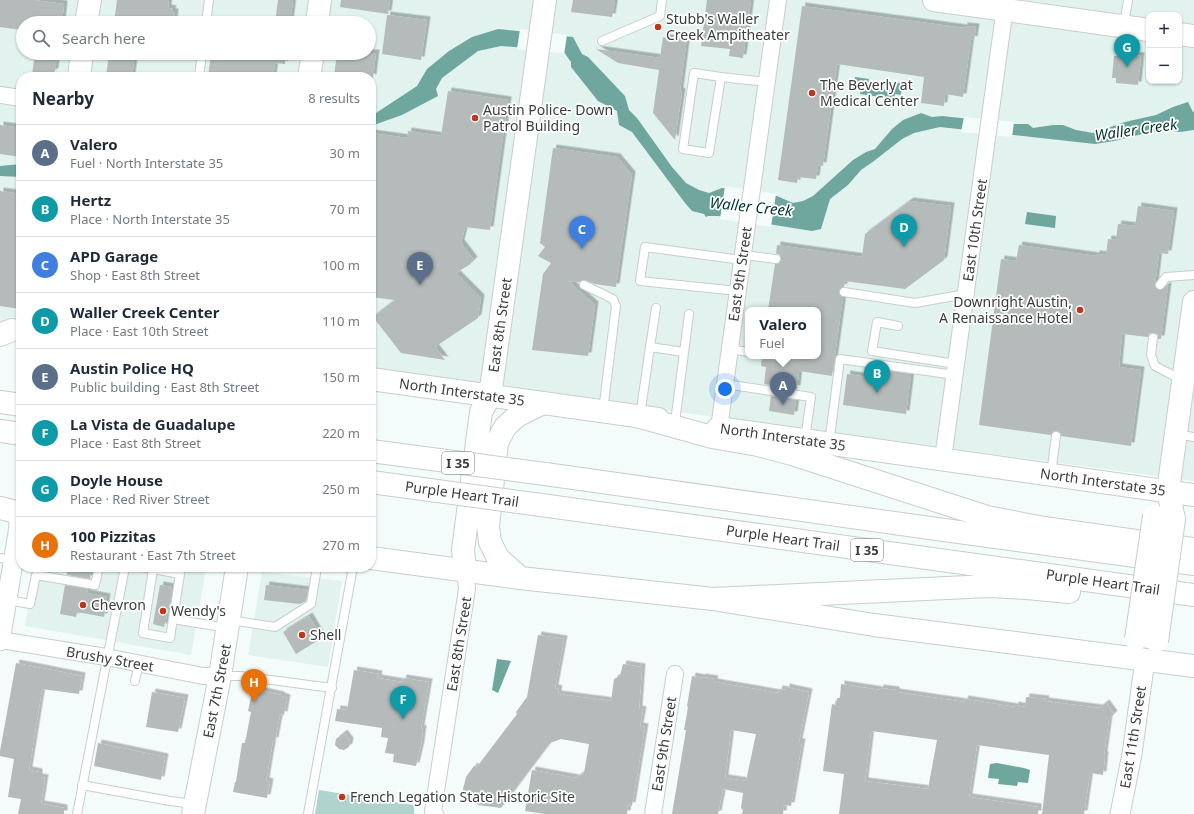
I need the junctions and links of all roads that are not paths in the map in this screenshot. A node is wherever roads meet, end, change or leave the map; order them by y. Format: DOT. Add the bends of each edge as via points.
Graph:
graph roads {
  1 [pos="90,0"];
  2 [pos="209,0"];
  3 [pos="320,0"];
  4 [pos="662,0"];
  5 [pos="778,0"];
  6 [pos="934,0"];
  7 [pos="1128,0"];
  8 [pos="1006,5"];
  9 [pos="543,10"];
  10 [pos="87,16"];
  11 [pos="207,16"];
  12 [pos="318,16"];
  13 [pos="1123,26"];
  14 [pos="1146,30"];
  15 [pos="1182,34"];
  16 [pos="1194,36"];
  17 [pos="602,41"];
  18 [pos="81,60"];
  19 [pos="201,60"];
  20 [pos="311,60"];
  21 [pos="80,72"];
  22 [pos="200,72"];
  23 [pos="310,72"];
  24 [pos="721,77"];
  25 [pos="767,82"];
  26 [pos="0,95"];
  27 [pos="16,97"];
  28 [pos="743,258"];
  29 [pos="776,259"];
  30 [pos="1194,274"];
  31 [pos="584,285"];
  32 [pos="1160,285"];
  33 [pos="738,291"];
  34 [pos="844,292"];
  35 [pos="966,294"];
  36 [pos="1194,302"];
  37 [pos="656,308"];
  38 [pos="689,314"];
  39 [pos="898,326"];
  40 [pos="1153,338"];
  41 [pos="650,348"];
  42 [pos="730,349"];
  43 [pos="684,352"];
  44 [pos="745,352"];
  45 [pos="1190,353"];
  46 [pos="955,370"];
  47 [pos="376,380"];
  48 [pos="1183,381"];
  49 [pos="725,384"];
  50 [pos="490,396"];
  51 [pos="0,402"];
  52 [pos="543,403"];
  53 [pos="16,404"];
  54 [pos="603,412"];
  55 [pos="640,417"];
  56 [pos="675,422"];
  57 [pos="719,428"];
  58 [pos="0,431"];
  59 [pos="16,433"];
  60 [pos="1185,435"];
  61 [pos="1056,436"];
  62 [pos="805,440"];
  63 [pos="829,444"];
  64 [pos="376,452"];
  65 [pos="943,459"];
  66 [pos="1050,474"];
  67 [pos="376,483"];
  68 [pos="1168,491"];
  69 [pos="1194,495"];
  70 [pos="0,509"];
  71 [pos="16,512"];
  72 [pos="16,530"];
  73 [pos="1194,549"];
  74 [pos="376,559"];
  75 [pos="7,560"];
  76 [pos="1194,564"];
  77 [pos="465,570"];
  78 [pos="36,572"];
  79 [pos="40,572"];
  80 [pos="98,572"];
  81 [pos="124,572"];
  82 [pos="153,572"];
  83 [pos="169,572"];
  84 [pos="236,572"];
  85 [pos="316,572"];
  86 [pos="352,572"];
  87 [pos="520,578"];
  88 [pos="1194,595"];
  89 [pos="713,599"];
  90 [pos="8,600"];
  91 [pos="1194,606"];
  92 [pos="173,619"];
  93 [pos="229,624"];
  94 [pos="0,640"];
  95 [pos="106,657"];
  96 [pos="1145,660"];
  97 [pos="139,663"];
  98 [pos="1194,666"];
  99 [pos="675,674"];
  100 [pos="220,676"];
  101 [pos="135,681"];
  102 [pos="332,688"];
  103 [pos="82,785"];
  104 [pos="194,809"];
  105 [pos="76,814"];
  106 [pos="308,814"];
  107 [pos="435,814"];
  108 [pos="653,814"];
  109 [pos="1120,814"];
  1 -- 10 [label="main road"];
  2 -- 11 [label="lane"];
  3 -- 12 [label="main road"];
  4 -- 17 [label="lane" via="660,16"];
  5 -- 25 [label="street, East 9th Street"];
  6 -- 8 [label="main road"];
  7 -- 13 [label="lane"];
  8 -- 13 [label="main road"];
  8 -- 35 [label="street, East 10th Street"];
  9 -- 50 [label="main road, East 8th Street"];
  13 -- 14 [label="main road"];
  15 -- 16 [label="main road"];
  18 -- 21 [label="main road"];
  19 -- 22 [label="lane"];
  20 -- 23 [label="main road"];
  24 -- 24 [label="lane" via="710,153 683,149 694,73"];
  24 -- 25 [label="lane"];
  25 -- 28 [label="street, East 9th Street"];
  26 -- 27 [label="street"];
  28 -- 29 [label="lane"];
  28 -- 33 [label="street, East 9th Street"];
  28 -- 33 [label="lane" via="645,247 640,281"];
  30 -- 32 [label="lane" via="1166,277"];
  31 -- 54 [label="lane" via="613,299 616,306"];
  33 -- 42 [label="street, East 9th Street"];
  34 -- 35 [label="lane" via="915,303"];
  35 -- 46 [label="street, East 10th Street"];
  36 -- 45 [label="main road"];
  37 -- 41 [label="lane"];
  38 -- 43 [label="lane"];
  39 -- 46 [label="lane" via="877,322 872,351"];
  40 -- 48 [label="lane" via="1150,355 1154,366"];
  41 -- 43 [label="lane"];
  41 -- 55 [label="lane"];
  42 -- 44 [label="lane"];
  42 -- 49 [label="street, East 9th Street"];
  43 -- 56 [label="lane"];
  45 -- 48 [label="main road"];
  46 -- 63 [label="lane" via="840,359"];
  46 -- 65 [label="street, East 10th Street"];
  47 -- 50 [label="main road, North Interstate 35"];
  48 -- 60 [label="main road"];
  49 -- 57 [label="street, East 9th Street"];
  49 -- 62 [label="lane" via="811,397"];
  50 -- 52 [label="main road, North Interstate 35"];
  50 -- 77 [label="main road, East 8th Street" via="481,412 463,550"];
  51 -- 53 [label="main road"];
  52 -- 54 [label="main road, North Interstate 35"];
  52 -- 87 [label="main road" via="513,419 505,427 497,443 488,526 490,542 498,558"];
  54 -- 55 [label="main road, North Interstate 35"];
  55 -- 56 [label="main road, North Interstate 35"];
  55 -- 73 [label="main road" via="712,437 792,454 987,517 1044,528"];
  56 -- 57 [label="main road, North Interstate 35"];
  57 -- 62 [label="main road, North Interstate 35"];
  58 -- 59 [label="main road"];
  60 -- 68 [label="main road"];
  61 -- 66 [label="lane"];
  62 -- 63 [label="main road, North Interstate 35"];
  63 -- 65 [label="main road, North Interstate 35"];
  64 -- 76 [label="main road, I 35, bridge"];
  65 -- 66 [label="main road, North Interstate 35"];
  66 -- 68 [label="main road, North Interstate 35"];
  67 -- 88 [label="main road, Purple Heart Trail / I 35, bridge"];
  68 -- 69 [label="main road, North Interstate 35"];
  68 -- 96 [label="main road, bridge"];
  70 -- 71 [label="main road"];
  72 -- 75 [label="street"];
  74 -- 77 [label="main road"];
  75 -- 90 [label="street"];
  77 -- 87 [label="main road"];
  77 -- 107 [label="street, East 8th Street" via="467,589 433,811"];
  78 -- 90 [label="lane" via="30,604"];
  79 -- 80 [label="lane" via="95,585"];
  81 -- 95 [label="lane"];
  82 -- 92 [label="lane" via="143,633 170,638"];
  83 -- 92 [label="lane" via="180,574"];
  84 -- 93 [label="main road, East 7th Street"];
  85 -- 93 [label="lane" via="311,604 275,627"];
  86 -- 102 [label="lane"];
  87 -- 89 [label="main road"];
  89 -- 91 [label="main road" via="989,586 1053,590"];
  89 -- 96 [label="main road" via="874,625"];
  90 -- 94 [label="street"];
  92 -- 93 [label="lane"];
  93 -- 100 [label="main road, East 7th Street"];
  94 -- 95 [label="street, Brushy Street"];
  95 -- 97 [label="street, Brushy Street"];
  95 -- 103 [label="lane"];
  96 -- 98 [label="main road"];
  96 -- 109 [label="street, East 11th Street" via="1132,754"];
  97 -- 100 [label="street, Brushy Street" via="203,676"];
  97 -- 101 [label="lane"];
  99 -- 108 [label="street, East 9th Street"];
  100 -- 102 [label="lane" via="240,676"];
  100 -- 104 [label="main road, East 7th Street"];
  102 -- 106 [label="lane"];
  103 -- 104 [label="lane" via="170,801"];
  103 -- 105 [label="lane"];
}
